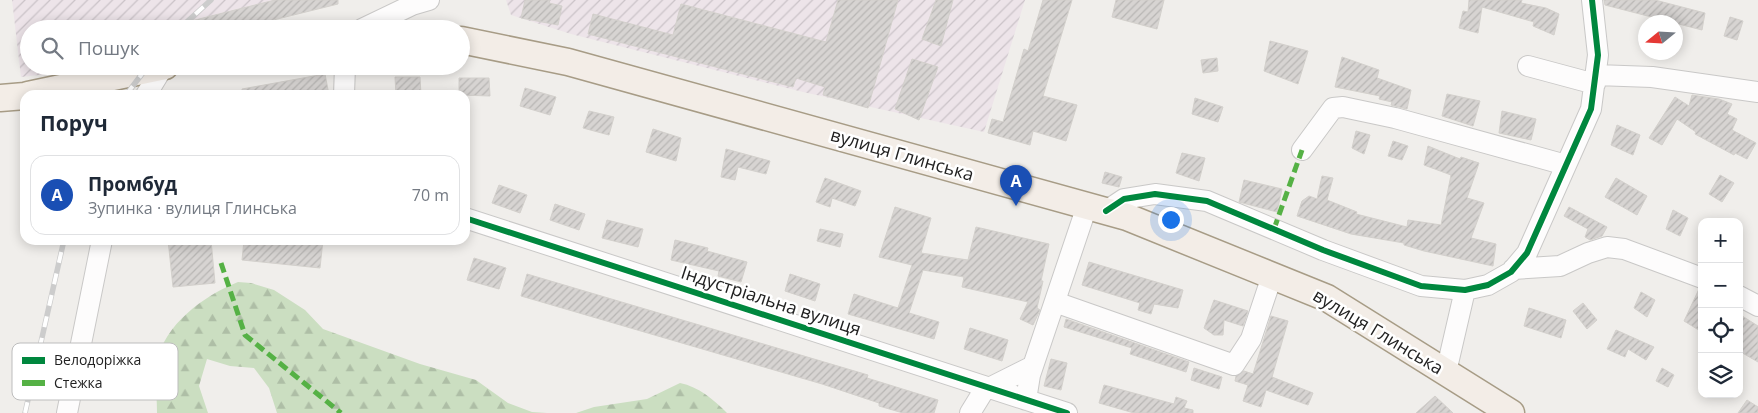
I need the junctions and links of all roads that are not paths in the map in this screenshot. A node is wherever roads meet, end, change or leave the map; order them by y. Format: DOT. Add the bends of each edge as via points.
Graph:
graph roads {
  1 [pos="429,0"];
  2 [pos="1592,0"];
  3 [pos="381,20"];
  4 [pos="470,42"];
  5 [pos="1528,66"];
  6 [pos="127,75"];
  7 [pos="158,75"];
  8 [pos="345,75"];
  9 [pos="1595,79"];
  10 [pos="66,90"];
  11 [pos="149,90"];
  12 [pos="344,90"];
  13 [pos="1758,92"];
  14 [pos="20,96"];
  15 [pos="0,98"];
  16 [pos="1302,150"];
  17 [pos="1566,165"];
  18 [pos="1097,209"];
  19 [pos="470,220"];
  20 [pos="101,245"];
  21 [pos="1514,269"];
  22 [pos="1272,276"];
  23 [pos="1698,277"];
  24 [pos="1465,290"];
  25 [pos="1743,298"];
  26 [pos="1055,302"];
  27 [pos="1758,306"];
  28 [pos="81,343"];
  29 [pos="1033,366"];
  30 [pos="1446,372"];
  31 [pos="988,387"];
  32 [pos="70,400"];
  33 [pos="1026,400"];
  34 [pos="67,413"];
  35 [pos="970,413"];
  36 [pos="1067,413"];
  37 [pos="1511,413"];
  1 -- 3 [label="street"];
  2 -- 9 [label="street" via="1598,55"];
  4 -- 18 [label="main road, вулиця Глинська" via="568,62"];
  5 -- 9 [label="street"];
  6 -- 10 [label="main road"];
  7 -- 11 [label="street"];
  8 -- 12 [label="street"];
  9 -- 13 [label="street" via="1652,77"];
  9 -- 17 [label="street" via="1591,109"];
  14 -- 15 [label="main road"];
  16 -- 17 [label="street" via="1333,108 1343,107"];
  17 -- 21 [label="street" via="1527,253"];
  18 -- 22 [label="main road, вулиця Глинська" via="1126,217"];
  18 -- 24 [label="street" via="1124,199 1155,194 1207,201 1323,250 1421,286"];
  18 -- 26 [label="street"];
  19 -- 31 [label="street, Індустріальна вулиця"];
  20 -- 28 [label="street"];
  21 -- 23 [label="street" via="1560,266 1607,247 1624,249"];
  21 -- 24 [label="street" via="1488,286"];
  22 -- 26 [label="street" via="1251,339 1234,365"];
  22 -- 30 [label="main road, вулиця Глинська" via="1327,298"];
  24 -- 30 [label="street"];
  25 -- 27 [label="street"];
  26 -- 29 [label="street"];
  29 -- 31 [label="street"];
  29 -- 33 [label="street"];
  30 -- 37 [label="main road, вулиця Глинська"];
  31 -- 33 [label="street, Індустріальна вулиця"];
  31 -- 35 [label="street"];
  32 -- 34 [label="street"];
  33 -- 36 [label="street, Індустріальна вулиця"];
}
